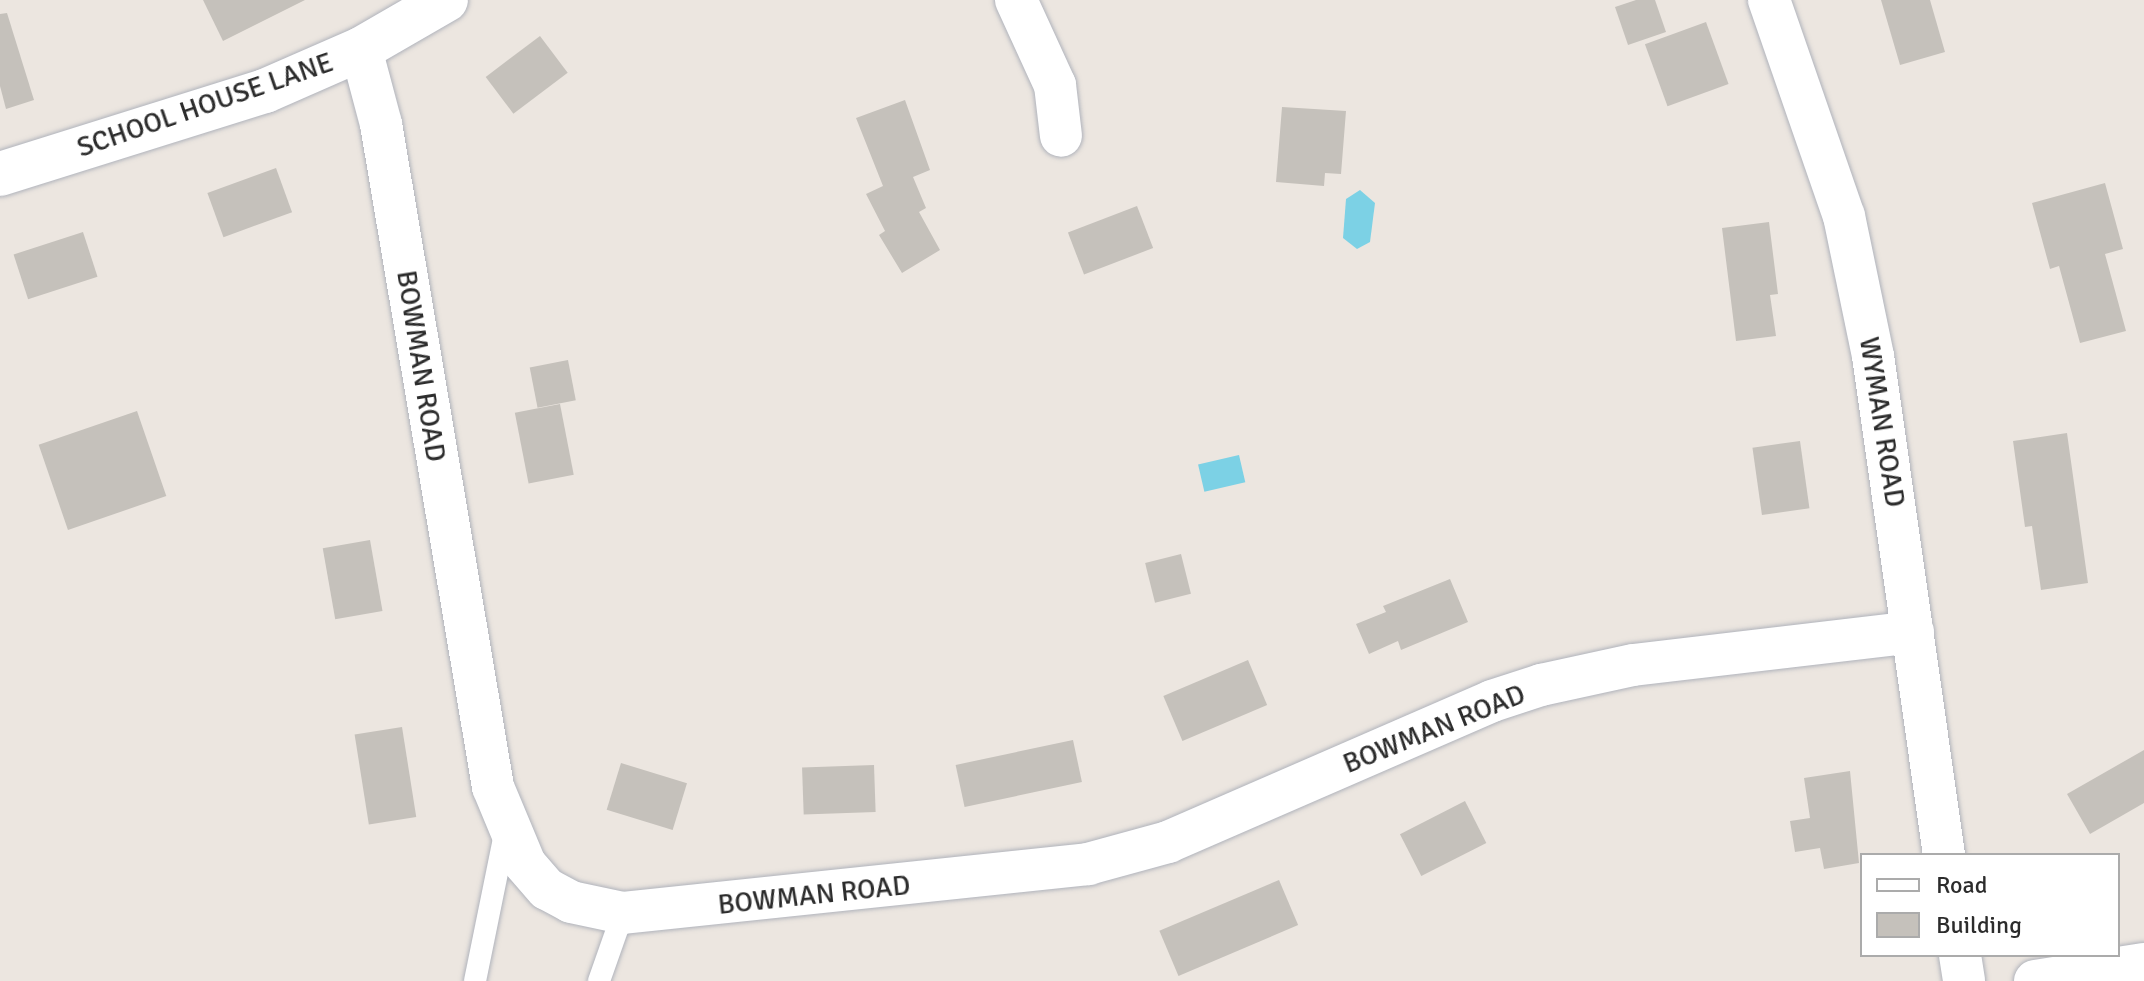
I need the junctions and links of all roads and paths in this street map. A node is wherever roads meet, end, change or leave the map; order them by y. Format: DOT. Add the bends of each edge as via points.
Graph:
graph roads {
  1 [pos="446,0"];
  2 [pos="1016,0"];
  3 [pos="1769,0"];
  4 [pos="361,49"];
  5 [pos="1061,136"];
  6 [pos="0,174"];
  7 [pos="1913,632"];
  8 [pos="506,826"];
  9 [pos="1944,853"];
  10 [pos="623,913"];
  11 [pos="1960,957"];
  12 [pos="2144,964"];
  13 [pos="475,981"];
  14 [pos="599,981"];
  15 [pos="1964,981"];
  16 [pos="2035,981"];
  1 -- 4 [label="street, SCHOOL HOUSE LANE"];
  2 -- 5 [label="street" via="1055,85"];
  3 -- 7 [label="street, WYMAN ROAD" via="1844,216 1888,437"];
  4 -- 6 [label="street, SCHOOL HOUSE LANE" via="265,91"];
  4 -- 8 [label="street, BOWMAN ROAD" via="388,159 483,746"];
  7 -- 9 [label="street, WYMAN ROAD"];
  7 -- 10 [label="street, BOWMAN ROAD" via="1633,665 1541,685 1492,701 1168,842 1088,864"];
  8 -- 10 [label="street, BOWMAN ROAD" via="525,864 547,889 598,910"];
  8 -- 13 [label="lane"];
  10 -- 14 [label="lane"];
  11 -- 15 [label="street"];
  12 -- 16 [label="street"];
}
